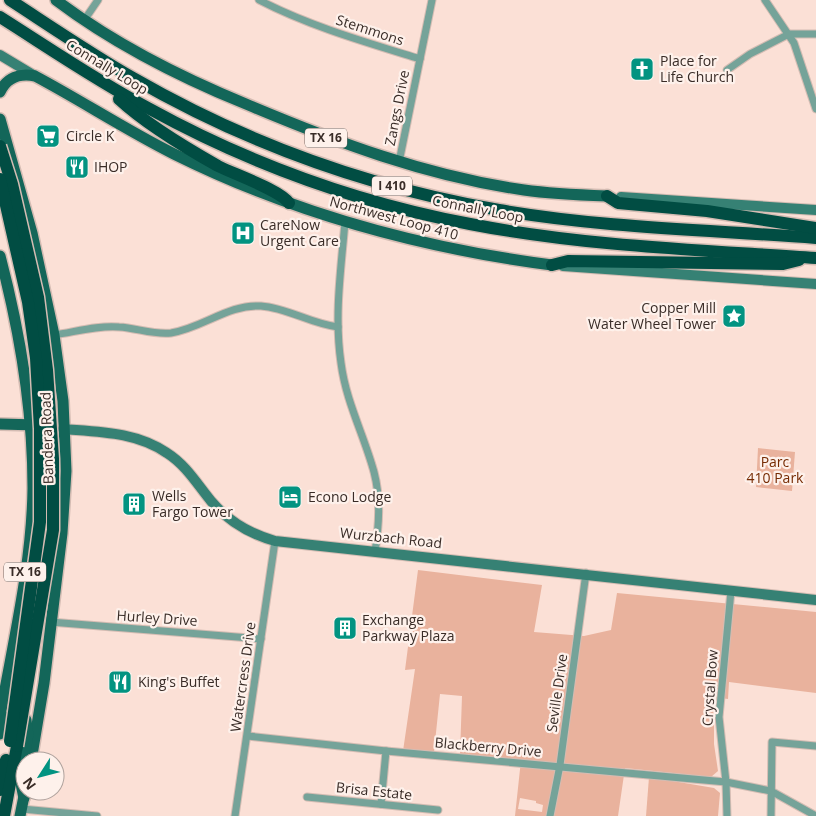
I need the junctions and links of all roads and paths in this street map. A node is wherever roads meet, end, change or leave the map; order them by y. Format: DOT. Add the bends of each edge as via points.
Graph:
graph roads {
  1 [pos="10,0"];
  2 [pos="56,0"];
  3 [pos="98,0"];
  4 [pos="259,0"];
  5 [pos="432,0"];
  6 [pos="765,0"];
  7 [pos="4,19"];
  8 [pos="85,19"];
  9 [pos="789,34"];
  10 [pos="816,34"];
  11 [pos="0,49"];
  12 [pos="0,55"];
  13 [pos="420,59"];
  14 [pos="13,63"];
  15 [pos="728,70"];
  16 [pos="35,76"];
  17 [pos="96,79"];
  18 [pos="0,92"];
  19 [pos="816,109"];
  20 [pos="0,119"];
  21 [pos="0,146"];
  22 [pos="399,162"];
  23 [pos="0,179"];
  24 [pos="607,196"];
  25 [pos="290,203"];
  26 [pos="816,210"];
  27 [pos="345,222"];
  28 [pos="816,228"];
  29 [pos="816,238"];
  30 [pos="0,256"];
  31 [pos="812,257"];
  32 [pos="552,265"];
  33 [pos="816,284"];
  34 [pos="338,327"];
  35 [pos="54,335"];
  36 [pos="0,424"];
  37 [pos="31,425"];
  38 [pos="63,429"];
  39 [pos="275,541"];
  40 [pos="375,552"];
  41 [pos="586,573"];
  42 [pos="731,591"];
  43 [pos="816,600"];
  44 [pos="50,622"];
  45 [pos="14,634"];
  46 [pos="261,639"];
  47 [pos="46,657"];
  48 [pos="0,717"];
  49 [pos="0,734"];
  50 [pos="248,736"];
  51 [pos="14,746"];
  52 [pos="816,746"];
  53 [pos="32,751"];
  54 [pos="386,751"];
  55 [pos="560,766"];
  56 [pos="726,782"];
  57 [pos="0,790"];
  58 [pos="771,792"];
  59 [pos="307,796"];
  60 [pos="23,804"];
  61 [pos="381,804"];
  62 [pos="438,810"];
  63 [pos="4,816"];
  64 [pos="97,816"];
  65 [pos="235,816"];
  66 [pos="550,816"];
  67 [pos="727,816"];
  68 [pos="771,816"];
  69 [pos="816,816"];
  1 -- 29 [label="highway, Connally Loop / I 410" via="114,67 186,106 288,152 372,180 458,202 546,217"];
  2 -- 8 [label="main road, TX 16"];
  3 -- 8 [label="street"];
  4 -- 13 [label="street, Stemmons" via="359,41"];
  5 -- 13 [label="street, Zangs Drive"];
  6 -- 9 [label="street"];
  7 -- 17 [label="highway, Connally Loop / I 410"];
  8 -- 22 [label="main road, TX 16" via="207,88 313,133"];
  9 -- 10 [label="street"];
  9 -- 15 [label="street" via="750,54"];
  9 -- 19 [label="street"];
  11 -- 14 [label="main road"];
  12 -- 14 [label="main road, Northwest Loop 410"];
  13 -- 22 [label="street, Zangs Drive"];
  14 -- 16 [label="main road, Northwest Loop 410"];
  16 -- 18 [label="main road" via="15,76 5,83"];
  16 -- 25 [label="main road, Northwest Loop 410" via="173,154"];
  17 -- 25 [label="highway" via="125,105 176,140 234,174 284,196"];
  17 -- 31 [label="highway, Connally Loop / I 410" via="179,125 260,162 343,192 411,211 550,237"];
  20 -- 35 [label="main road, Bandera Road / TX 16" via="32,232"];
  21 -- 51 [label="highway, bridge" via="38,297 53,459 53,530"];
  22 -- 24 [label="main road, TX 16" via="524,190"];
  23 -- 51 [label="highway, bridge" via="28,302 36,358 40,429 40,522"];
  24 -- 26 [label="main road"];
  24 -- 28 [label="highway, TX 16" via="618,203"];
  25 -- 27 [label="main road, Northwest Loop 410"];
  27 -- 32 [label="main road, Northwest Loop 410" via="444,248"];
  27 -- 34 [label="street"];
  30 -- 37 [label="main road, Bandera Road / TX 16" via="22,357"];
  31 -- 32 [label="highway" via="783,264 568,261"];
  32 -- 33 [label="main road, Northwest Loop 410"];
  34 -- 35 [label="street" via="322,325 276,308 251,306 226,312 192,329 170,333 152,334 118,327"];
  34 -- 40 [label="street" via="346,392 378,492"];
  35 -- 38 [label="main road, Bandera Road / TX 16"];
  36 -- 37 [label="main road, Wurzbach Road"];
  37 -- 38 [label="main road, Wurzbach Road"];
  37 -- 45 [label="main road, Bandera Road / TX 16" via="33,490 27,560"];
  38 -- 39 [label="main road, Wurzbach Road" via="122,434 154,445 179,461 222,513 239,526"];
  38 -- 44 [label="main road, Bandera Road / TX 16" via="66,470 62,533"];
  39 -- 40 [label="main road, Wurzbach Road"];
  39 -- 46 [label="street, Watercress Drive"];
  40 -- 41 [label="main road, Wurzbach Road"];
  41 -- 42 [label="main road, Wurzbach Road" via="634,582"];
  41 -- 55 [label="street, Seville Drive"];
  42 -- 43 [label="main road, Wurzbach Road"];
  42 -- 56 [label="street, Crystal Bow" via="719,717"];
  44 -- 46 [label="street, Hurley Drive"];
  44 -- 47 [label="main road, Bandera Road / TX 16"];
  45 -- 47 [label="main road" via="12,672 15,681 26,684 39,681"];
  45 -- 48 [label="main road, Bandera Road / TX 16"];
  46 -- 50 [label="street, Watercress Drive"];
  47 -- 53 [label="main road, Bandera Road / TX 16"];
  49 -- 60 [label="main road" via="10,716 26,720 28,735 20,779"];
  50 -- 54 [label="street, Blackberry Drive"];
  50 -- 65 [label="street, Watercress Drive"];
  51 -- 57 [label="highway"];
  51 -- 63 [label="highway"];
  52 -- 58 [label="street" via="772,742"];
  54 -- 55 [label="street, Blackberry Drive"];
  54 -- 61 [label="street"];
  55 -- 56 [label="street, Blackberry Drive"];
  55 -- 66 [label="street, Seville Drive"];
  56 -- 58 [label="street, Blackberry Drive"];
  56 -- 67 [label="street, Crystal Bow"];
  58 -- 68 [label="street"];
  58 -- 69 [label="street, Blackberry Drive"];
  59 -- 61 [label="street, Brisa Estate"];
  60 -- 64 [label="street"];
  61 -- 62 [label="street, Brisa Estate"];
}
